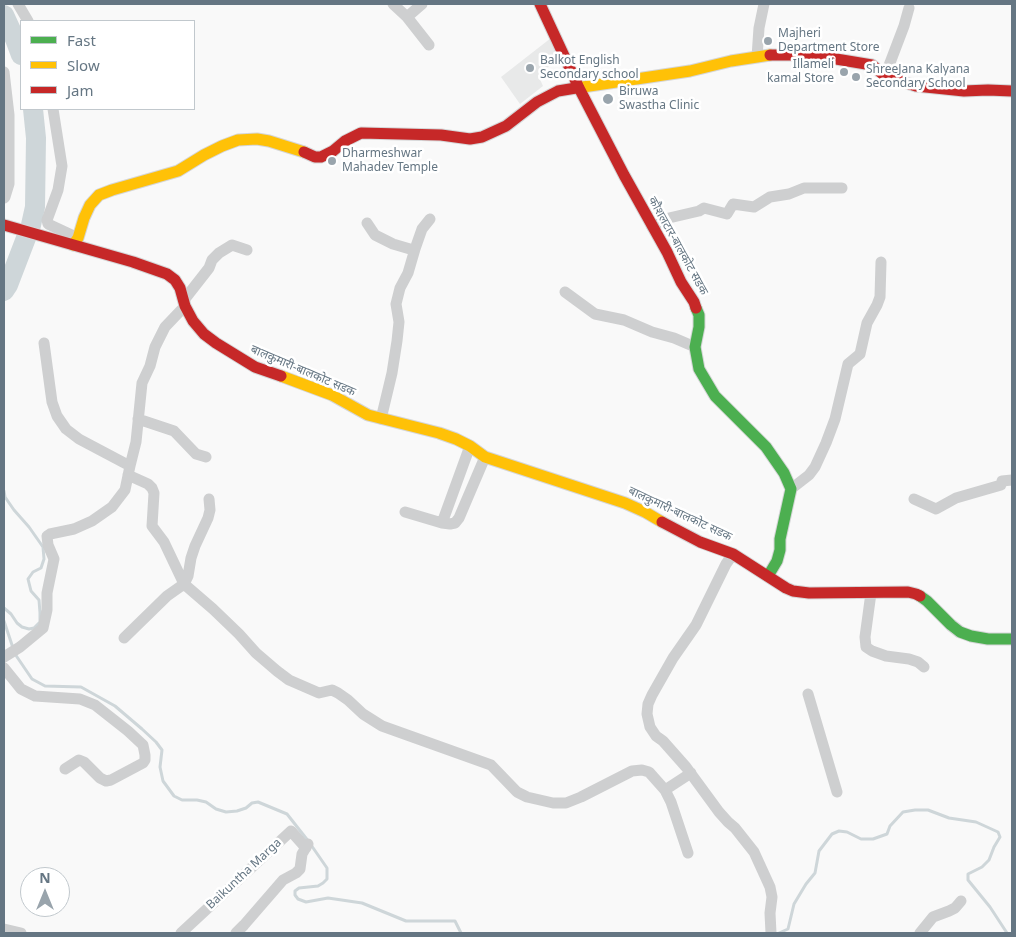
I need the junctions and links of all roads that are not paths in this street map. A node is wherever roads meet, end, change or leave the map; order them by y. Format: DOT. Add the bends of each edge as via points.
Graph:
graph roads {
  1 [pos="18,4"];
  2 [pos="393,4"];
  3 [pos="422,4"];
  4 [pos="540,4"];
  5 [pos="764,4"];
  6 [pos="910,8"];
  7 [pos="407,17"];
  8 [pos="27,20"];
  9 [pos="429,46"];
  10 [pos="757,57"];
  11 [pos="4,72"];
  12 [pos="885,76"];
  13 [pos="579,88"];
  14 [pos="1012,91"];
  15 [pos="53,110"];
  16 [pos="842,188"];
  17 [pos="4,198"];
  18 [pos="430,219"];
  19 [pos="367,223"];
  20 [pos="4,225"];
  21 [pos="652,227"];
  22 [pos="76,241"];
  23 [pos="415,249"];
  24 [pos="247,250"];
  25 [pos="882,262"];
  26 [pos="565,292"];
  27 [pos="185,303"];
  28 [pos="44,343"];
  29 [pos="695,347"];
  30 [pos="138,419"];
  31 [pos="381,419"];
  32 [pos="470,446"];
  33 [pos="485,456"];
  34 [pos="206,457"];
  35 [pos="129,471"];
  36 [pos="1012,480"];
  37 [pos="790,489"];
  38 [pos="209,499"];
  39 [pos="914,499"];
  40 [pos="405,512"];
  41 [pos="442,523"];
  42 [pos="734,554"];
  43 [pos="768,576"];
  44 [pos="184,584"];
  45 [pos="871,593"];
  46 [pos="124,638"];
  47 [pos="1012,640"];
  48 [pos="4,656"];
  49 [pos="924,667"];
  50 [pos="4,668"];
  51 [pos="808,694"];
  52 [pos="65,768"];
  53 [pos="691,773"];
  54 [pos="665,790"];
  55 [pos="837,792"];
  56 [pos="688,853"];
  57 [pos="961,901"];
  58 [pos="4,929"];
  59 [pos="21,933"];
  60 [pos="181,933"];
  61 [pos="236,933"];
  62 [pos="771,933"];
  63 [pos="920,933"];
  1 -- 8 [label="street"];
  2 -- 7 [label="street"];
  3 -- 7 [label="street"];
  4 -- 13 [label="main road, कौशलटार-बालकोट सडक"];
  5 -- 10 [label="street"];
  6 -- 12 [label="street"];
  7 -- 9 [label="street"];
  10 -- 12 [label="main road" via="812,55 872,65"];
  10 -- 13 [label="main road"];
  11 -- 17 [label="street" via="9,115 9,184"];
  12 -- 14 [label="main road" via="916,86"];
  13 -- 21 [label="main road, कौशलटार-बालकोट सडक"];
  13 -- 22 [label="main road" via="545,97 506,126 470,139 441,134 361,132 321,157 270,140 238,140 178,171 99,195 90,205"];
  15 -- 22 [label="street" via="62,166 58,190 46,220"];
  16 -- 21 [label="street" via="804,188 770,197 754,207 733,204 727,214 704,208 669,218"];
  18 -- 23 [label="street" via="422,229"];
  19 -- 23 [label="street" via="375,235 393,244"];
  20 -- 22 [label="main road, बालकुमारी-बालकोट सडक"];
  21 -- 29 [label="main road, कौशलटार-बालकोट सडक" via="699,315"];
  22 -- 27 [label="main road, बालकुमारी-बालकोट सडक" via="167,274 176,280"];
  23 -- 31 [label="street" via="396,304 399,322 397,342"];
  24 -- 27 [label="street" via="232,245 219,253"];
  25 -- 37 [label="street" via="880,297 867,323 860,354 848,364 826,443 808,475"];
  26 -- 29 [label="street" via="596,314 624,320"];
  27 -- 30 [label="street" via="165,327 155,347 142,383"];
  27 -- 31 [label="main road, बालकुमारी-बालकोट सडक" via="193,321 204,334 254,368 332,396"];
  28 -- 35 [label="street" via="57,416 79,439"];
  29 -- 37 [label="main road, कौशलटार-बालकोट सडक" via="699,369 715,396 771,453"];
  30 -- 34 [label="street" via="174,431 196,454"];
  30 -- 35 [label="street"];
  31 -- 32 [label="main road, बालकुमारी-बालकोट सडक" via="456,438"];
  32 -- 33 [label="main road, बालकुमारी-बालकोट सडक"];
  32 -- 41 [label="street"];
  33 -- 41 [label="street" via="459,518 455,523"];
  33 -- 42 [label="main road, बालकुमारी-बालकोट सडक" via="625,503 700,542"];
  35 -- 44 [label="street" via="152,488 152,526 164,542"];
  35 -- 48 [label="street" via="125,490 112,507 92,521 48,536 54,559 43,628"];
  36 -- 39 [label="street" via="1002,480 1000,485 956,498 936,509"];
  37 -- 43 [label="main road" via="780,550"];
  38 -- 44 [label="street" via="208,518 195,546"];
  40 -- 41 [label="street"];
  42 -- 43 [label="main road, बालकुमारी-बालकोट सडक"];
  42 -- 53 [label="street" via="648,704 650,727"];
  43 -- 45 [label="main road, बालकुमारी-बालकोट सडक" via="794,591"];
  44 -- 46 [label="street"];
  44 -- 54 [label="street" via="289,680 319,693 338,692 382,726 491,765 517,792 527,797 566,803 632,771 642,770 649,772"];
  45 -- 47 [label="main road, बालकुमारी-बालकोट सडक" via="916,594 960,632 988,639"];
  45 -- 49 [label="street" via="866,647 886,656 918,662"];
  50 -- 52 [label="street" via="21,689 35,696 95,704 143,745 143,763 111,780 100,778 78,760"];
  51 -- 55 [label="street"];
  53 -- 54 [label="street"];
  53 -- 62 [label="street" via="754,852 770,887"];
  54 -- 56 [label="street"];
  57 -- 63 [label="street" via="955,908 933,917"];
  58 -- 59 [label="street"];
  60 -- 61 [label="street, Baikuntha Marga" via="291,831 307,846 300,869 282,880"];
}
